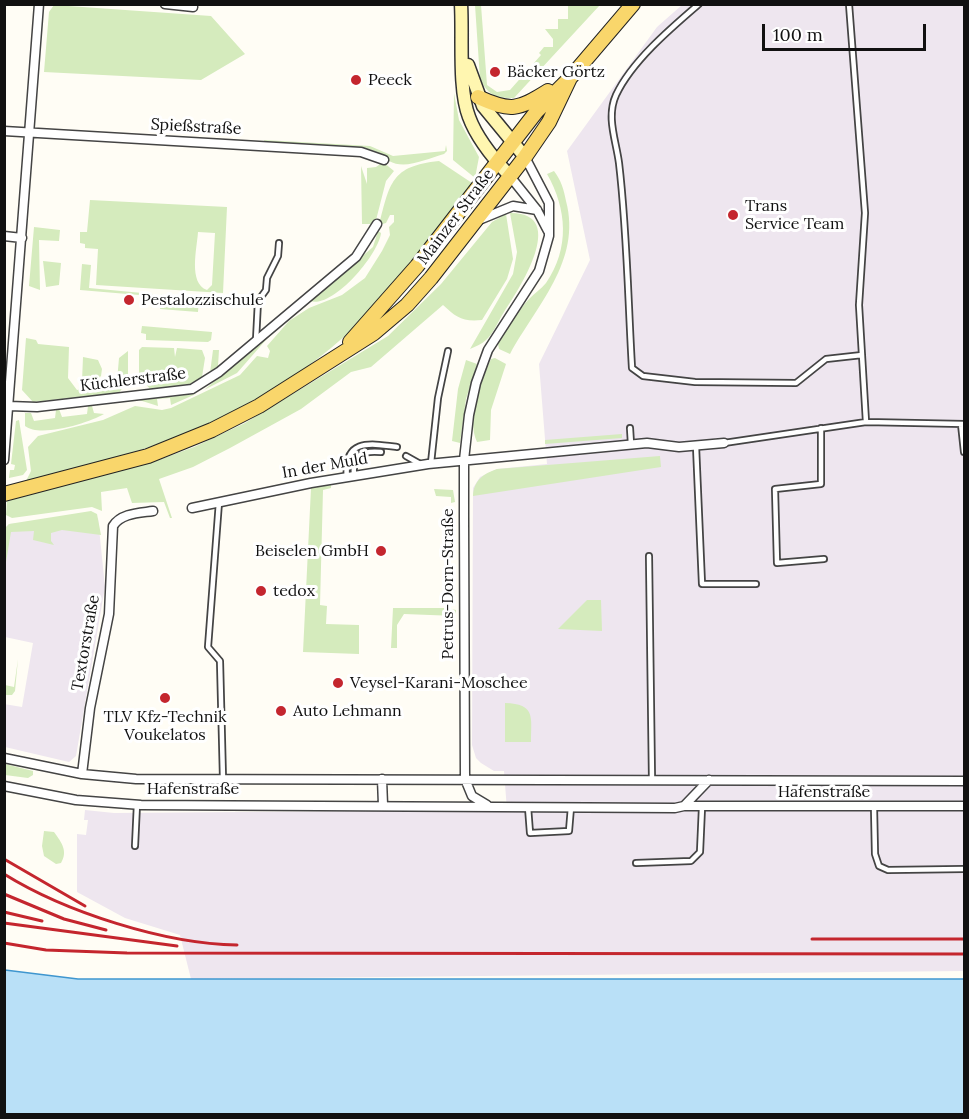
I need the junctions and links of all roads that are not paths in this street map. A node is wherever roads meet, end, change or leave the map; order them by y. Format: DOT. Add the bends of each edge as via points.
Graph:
graph roads {
  1 [pos="39,4"];
  2 [pos="165,4"];
  3 [pos="461,4"];
  4 [pos="633,4"];
  5 [pos="699,4"];
  6 [pos="849,4"];
  7 [pos="193,7"];
  8 [pos="464,52"];
  9 [pos="570,78"];
  10 [pos="478,97"];
  11 [pos="4,131"];
  12 [pos="29,134"];
  13 [pos="513,143"];
  14 [pos="525,158"];
  15 [pos="384,160"];
  16 [pos="496,162"];
  17 [pos="509,175"];
  18 [pos="537,210"];
  19 [pos="474,222"];
  20 [pos="377,224"];
  21 [pos="549,236"];
  22 [pos="4,237"];
  23 [pos="22,238"];
  24 [pos="279,243"];
  25 [pos="256,340"];
  26 [pos="448,351"];
  27 [pos="340,352"];
  28 [pos="862,355"];
  29 [pos="8,376"];
  30 [pos="9,406"];
  31 [pos="866,422"];
  32 [pos="963,424"];
  33 [pos="630,428"];
  34 [pos="821,428"];
  35 [pos="724,443"];
  36 [pos="631,444"];
  37 [pos="696,446"];
  38 [pos="397,447"];
  39 [pos="381,452"];
  40 [pos="964,452"];
  41 [pos="406,456"];
  42 [pos="4,460"];
  43 [pos="464,460"];
  44 [pos="427,464"];
  45 [pos="350,477"];
  46 [pos="4,494"];
  47 [pos="219,502"];
  48 [pos="192,508"];
  49 [pos="153,511"];
  50 [pos="649,556"];
  51 [pos="824,559"];
  52 [pos="756,584"];
  53 [pos="4,758"];
  54 [pos="82,774"];
  55 [pos="222,779"];
  56 [pos="382,779"];
  57 [pos="465,779"];
  58 [pos="652,780"];
  59 [pos="709,780"];
  60 [pos="964,781"];
  61 [pos="4,786"];
  62 [pos="137,804"];
  63 [pos="383,806"];
  64 [pos="490,806"];
  65 [pos="528,806"];
  66 [pos="684,806"];
  67 [pos="964,806"];
  68 [pos="571,807"];
  69 [pos="702,807"];
  70 [pos="874,807"];
  71 [pos="135,846"];
  72 [pos="636,863"];
  73 [pos="964,869"];
  1 -- 12 [label="street"];
  2 -- 7 [label="street"];
  3 -- 8 [label="main road, Petrus-Dorn-Straße"];
  4 -- 9 [label="main road, Mainzer Straße"];
  5 -- 28 [label="lane" via="636,67 616,95 611,115 619,163 632,368 643,376 695,382 796,383 826,359"];
  6 -- 28 [label="lane" via="865,213 859,305"];
  8 -- 10 [label="main road, Petrus-Dorn-Straße"];
  8 -- 16 [label="main road, Petrus-Dorn-Straße" via="468,116"];
  9 -- 10 [label="main road" via="518,108 500,107"];
  9 -- 13 [label="main road, Mainzer Straße" via="537,111"];
  9 -- 14 [label="main road, Mainzer Straße" via="549,122"];
  10 -- 13 [label="main road, Petrus-Dorn-Straße"];
  11 -- 12 [label="street, Spießstraße"];
  12 -- 15 [label="street, Spießstraße" via="360,152"];
  12 -- 23 [label="street"];
  13 -- 14 [label="main road, Petrus-Dorn-Straße"];
  13 -- 16 [label="main road, Mainzer Straße"];
  14 -- 17 [label="main road, Mainzer Straße"];
  14 -- 21 [label="street, Petrus-Dorn-Straße" via="549,203"];
  16 -- 17 [label="main road, Petrus-Dorn-Straße"];
  16 -- 27 [label="main road, Mainzer Straße" via="412,273"];
  17 -- 18 [label="street, Petrus-Dorn-Straße"];
  17 -- 19 [label="main road, Mainzer Straße"];
  18 -- 19 [label="street" via="513,206"];
  18 -- 21 [label="street, Petrus-Dorn-Straße"];
  19 -- 27 [label="main road, Mainzer Straße" via="407,304 374,333"];
  20 -- 25 [label="street, Küchlerstraße" via="356,257"];
  21 -- 43 [label="street, Petrus-Dorn-Straße" via="539,271 495,337 482,367 469,415"];
  22 -- 23 [label="street"];
  23 -- 29 [label="street"];
  24 -- 25 [label="lane" via="266,290 258,302"];
  25 -- 30 [label="street, Küchlerstraße" via="192,389 37,407"];
  26 -- 44 [label="lane"];
  27 -- 46 [label="main road, Mainzer Straße" via="259,406 212,430 148,456"];
  28 -- 31 [label="lane"];
  29 -- 30 [label="street"];
  30 -- 42 [label="street"];
  31 -- 32 [label="lane"];
  31 -- 34 [label="lane"];
  32 -- 40 [label="lane"];
  33 -- 36 [label="lane"];
  34 -- 35 [label="lane"];
  34 -- 51 [label="lane" via="822,484 775,489 777,563"];
  35 -- 37 [label="street"];
  36 -- 37 [label="street"];
  36 -- 43 [label="street"];
  37 -- 52 [label="lane" via="702,584"];
  38 -- 45 [label="lane" via="367,444 356,448 346,461"];
  39 -- 45 [label="lane" via="368,451 357,456"];
  41 -- 44 [label="lane"];
  43 -- 44 [label="street, In der Muld"];
  43 -- 57 [label="street, Petrus-Dorn-Straße"];
  44 -- 45 [label="street, In der Muld"];
  45 -- 47 [label="street, In der Muld"];
  47 -- 48 [label="street, In der Muld"];
  47 -- 55 [label="lane" via="208,647 220,661"];
  49 -- 54 [label="street, Textorstraße" via="124,516 113,526 109,614 90,708"];
  50 -- 58 [label="lane"];
  53 -- 54 [label="street, Hafenstraße"];
  54 -- 55 [label="street, Hafenstraße" via="136,779"];
  55 -- 56 [label="street, Hafenstraße"];
  56 -- 57 [label="street, Hafenstraße"];
  56 -- 63 [label="street"];
  57 -- 58 [label="street, Hafenstraße"];
  57 -- 64 [label="street" via="472,796"];
  58 -- 59 [label="street, Hafenstraße"];
  59 -- 60 [label="street, Hafenstraße"];
  59 -- 66 [label="street"];
  61 -- 62 [label="street, Hafenstraße" via="76,800"];
  62 -- 63 [label="street, Hafenstraße"];
  62 -- 71 [label="lane"];
  63 -- 64 [label="street, Hafenstraße"];
  64 -- 65 [label="street, Hafenstraße"];
  65 -- 68 [label="street, Hafenstraße"];
  65 -- 68 [label="lane" via="530,834 569,831"];
  66 -- 68 [label="street, Hafenstraße"];
  66 -- 69 [label="street, Hafenstraße"];
  67 -- 70 [label="street, Hafenstraße"];
  69 -- 70 [label="street, Hafenstraße"];
  69 -- 72 [label="lane" via="700,852 691,861"];
  70 -- 73 [label="lane" via="879,866 888,870"];
}
